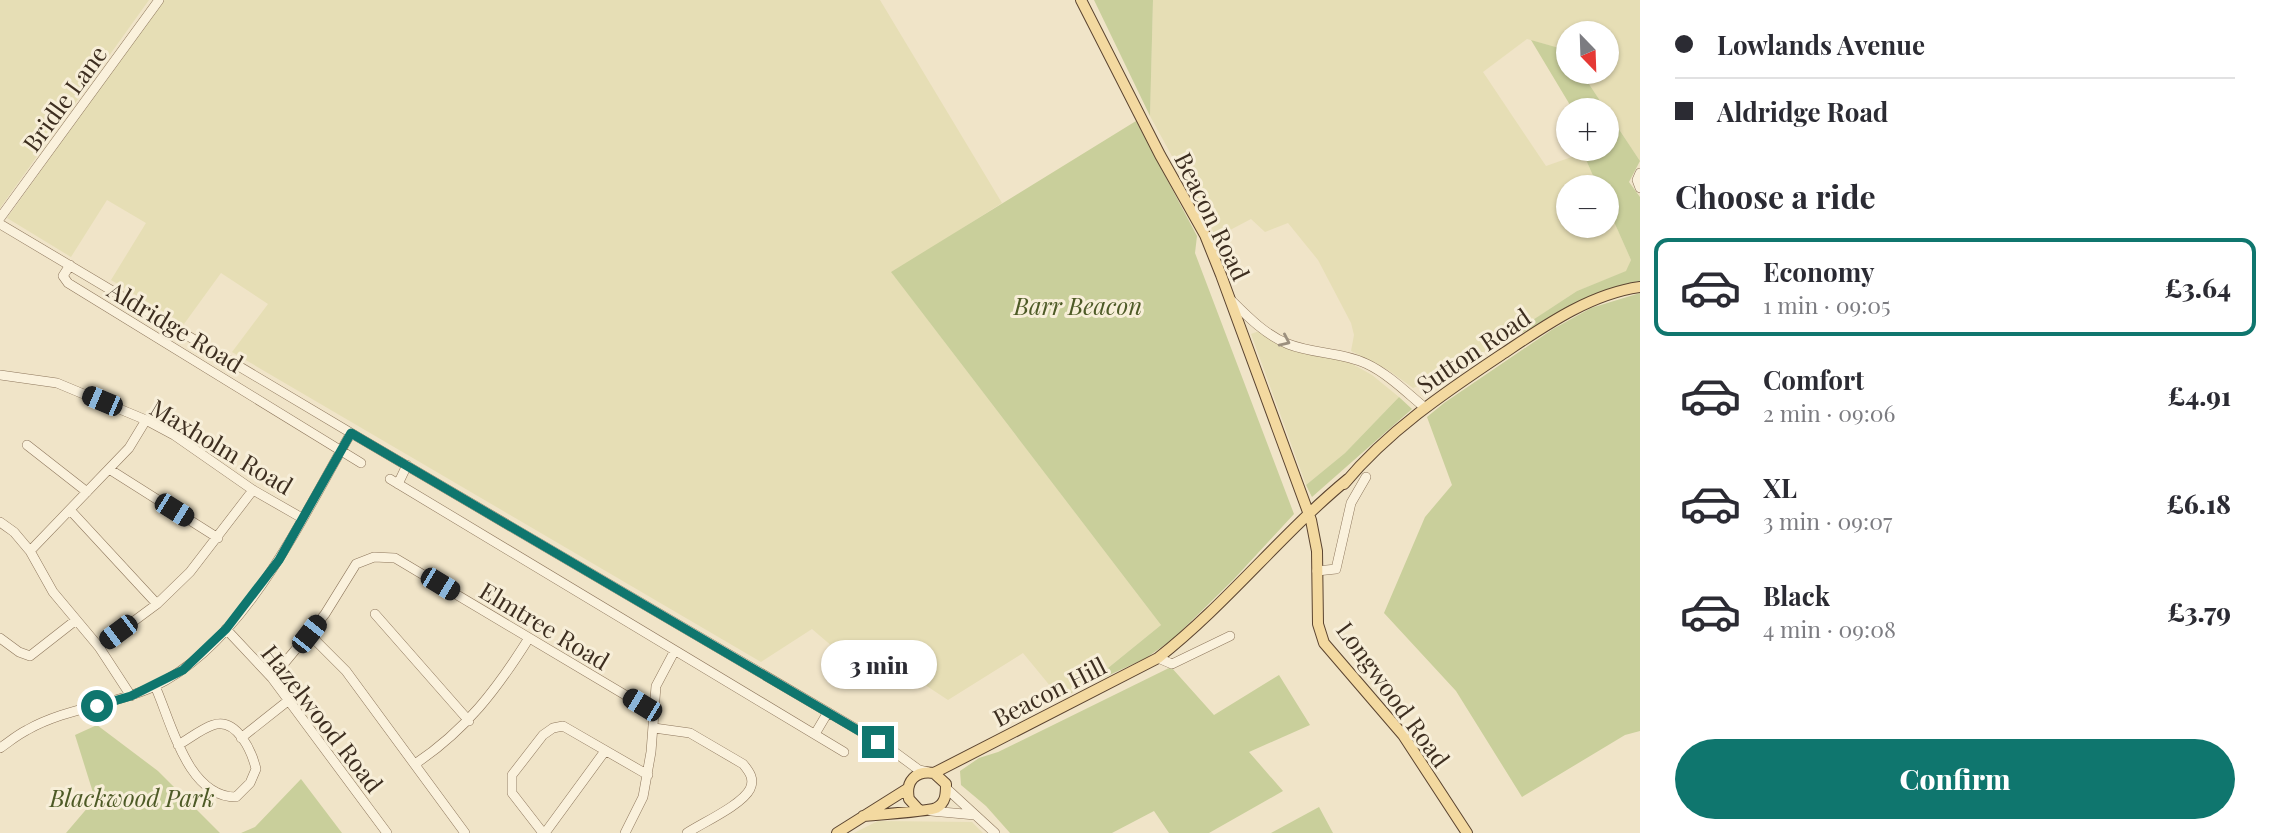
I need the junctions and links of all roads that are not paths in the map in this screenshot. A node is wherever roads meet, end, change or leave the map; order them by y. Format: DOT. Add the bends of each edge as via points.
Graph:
graph roads {
  1 [pos="159,0"];
  2 [pos="1082,0"];
  3 [pos="1640,173"];
  4 [pos="1640,188"];
  5 [pos="0,221"];
  6 [pos="70,265"];
  7 [pos="1640,287"];
  8 [pos="1231,300"];
  9 [pos="0,375"];
  10 [pos="290,397"];
  11 [pos="1424,407"];
  12 [pos="282,413"];
  13 [pos="146,420"];
  14 [pos="351,433"];
  15 [pos="27,445"];
  16 [pos="341,451"];
  17 [pos="361,463"];
  18 [pos="407,466"];
  19 [pos="109,469"];
  20 [pos="1366,477"];
  21 [pos="253,490"];
  22 [pos="87,492"];
  23 [pos="71,511"];
  24 [pos="302,517"];
  25 [pos="1306,519"];
  26 [pos="0,522"];
  27 [pos="218,538"];
  28 [pos="30,551"];
  29 [pos="1317,570"];
  30 [pos="157,604"];
  31 [pos="375,614"];
  32 [pos="76,620"];
  33 [pos="226,629"];
  34 [pos="309,634"];
  35 [pos="1230,636"];
  36 [pos="0,638"];
  37 [pos="529,638"];
  38 [pos="99,647"];
  39 [pos="674,652"];
  40 [pos="1158,658"];
  41 [pos="272,678"];
  42 [pos="155,686"];
  43 [pos="131,696"];
  44 [pos="289,700"];
  45 [pos="654,705"];
  46 [pos="828,712"];
  47 [pos="469,721"];
  48 [pos="654,728"];
  49 [pos="815,734"];
  50 [pos="242,738"];
  51 [pos="178,745"];
  52 [pos="0,748"];
  53 [pos="605,751"];
  54 [pos="844,752"];
  55 [pos="903,760"];
  56 [pos="958,761"];
  57 [pos="415,764"];
  58 [pos="931,773"];
  59 [pos="648,775"];
  60 [pos="909,785"];
  61 [pos="946,786"];
  62 [pos="925,810"];
  63 [pos="977,815"];
  64 [pos="863,816"];
  65 [pos="387,833"];
  66 [pos="464,833"];
  67 [pos="544,833"];
  68 [pos="625,833"];
  69 [pos="687,833"];
  70 [pos="837,833"];
  71 [pos="995,833"];
  72 [pos="1466,833"];
  1 -- 5 [label="street, Bridle Lane"];
  2 -- 8 [label="main road, Beacon Road" via="1205,234"];
  3 -- 4 [label="street"];
  5 -- 6 [label="street, Aldridge Road"];
  6 -- 10 [label="street, Aldridge Road"];
  6 -- 12 [label="street, Aldridge Road" via="63,276 68,283"];
  7 -- 11 [label="main road, Sutton Road" via="1575,309"];
  8 -- 11 [label="street, one-way" via="1256,325 1289,345 1368,365"];
  8 -- 25 [label="main road, Beacon Road"];
  9 -- 13 [label="street, Maxholm Road" via="57,383"];
  10 -- 12 [label="street"];
  10 -- 14 [label="street, Aldridge Road"];
  11 -- 25 [label="main road, Sutton Road"];
  12 -- 16 [label="street, Aldridge Road"];
  13 -- 19 [label="street" via="130,448"];
  13 -- 21 [label="street, Maxholm Road"];
  14 -- 16 [label="street"];
  14 -- 18 [label="street, Aldridge Road"];
  15 -- 22 [label="street"];
  16 -- 17 [label="street, Aldridge Road"];
  16 -- 24 [label="street"];
  18 -- 39 [label="street" via="394,482"];
  18 -- 46 [label="street, Aldridge Road"];
  19 -- 22 [label="street"];
  19 -- 27 [label="street"];
  20 -- 29 [label="street" via="1351,503 1336,569"];
  21 -- 24 [label="street, Maxholm Road"];
  21 -- 27 [label="street"];
  22 -- 23 [label="street"];
  23 -- 28 [label="street"];
  23 -- 30 [label="street"];
  24 -- 33 [label="street" via="279,560"];
  25 -- 29 [label="main road, Longwood Road" via="1317,551"];
  25 -- 40 [label="main road, Beacon Hill"];
  26 -- 28 [label="street"];
  27 -- 30 [label="street"];
  28 -- 32 [label="street" via="53,592"];
  29 -- 72 [label="main road, Longwood Road" via="1318,624 1324,643 1403,735"];
  30 -- 38 [label="street"];
  31 -- 47 [label="street"];
  32 -- 36 [label="street" via="30,656"];
  32 -- 38 [label="street"];
  33 -- 41 [label="street, Hazelwood Road"];
  33 -- 42 [label="street" via="183,670"];
  34 -- 37 [label="street, Elmtree Road" via="356,564 384,556 395,558"];
  34 -- 41 [label="street, Elmtree Road"];
  34 -- 57 [label="street" via="346,671"];
  35 -- 40 [label="street, Beacon Hill" via="1172,664"];
  37 -- 45 [label="street, Elmtree Road" via="642,705"];
  37 -- 47 [label="street"];
  38 -- 43 [label="street"];
  39 -- 45 [label="street" via="656,686"];
  39 -- 49 [label="street"];
  40 -- 56 [label="main road, Beacon Hill"];
  41 -- 44 [label="street, Hazelwood Road"];
  42 -- 43 [label="street"];
  42 -- 51 [label="street"];
  43 -- 52 [label="street" via="58,717 28,729"];
  44 -- 50 [label="street"];
  44 -- 65 [label="street, Hazelwood Road"];
  45 -- 48 [label="street"];
  46 -- 49 [label="street"];
  46 -- 55 [label="street, Aldridge Road"];
  47 -- 57 [label="street"];
  48 -- 59 [label="street"];
  48 -- 69 [label="street" via="690,733 750,772 750,789 743,798"];
  49 -- 54 [label="street"];
  50 -- 51 [label="street" via="226,724 215,724"];
  50 -- 51 [label="street" via="257,769 236,797 223,797 209,787 185,761"];
  53 -- 59 [label="street"];
  53 -- 67 [label="street"];
  53 -- 67 [label="street" via="563,726 543,735 512,775 512,793"];
  55 -- 58 [label="street, Aldridge Road"];
  55 -- 60 [label="street"];
  56 -- 58 [label="main road, Beacon Hill"];
  56 -- 61 [label="main road"];
  57 -- 66 [label="street"];
  58 -- 60 [label="main road" via="916,775"];
  58 -- 61 [label="main road"];
  59 -- 68 [label="street"];
  60 -- 62 [label="main road" via="909,799"];
  60 -- 64 [label="main road"];
  61 -- 62 [label="main road" via="944,802"];
  61 -- 63 [label="street"];
  62 -- 63 [label="street"];
  62 -- 64 [label="main road"];
  63 -- 71 [label="street"];
  64 -- 70 [label="main road"];
}
